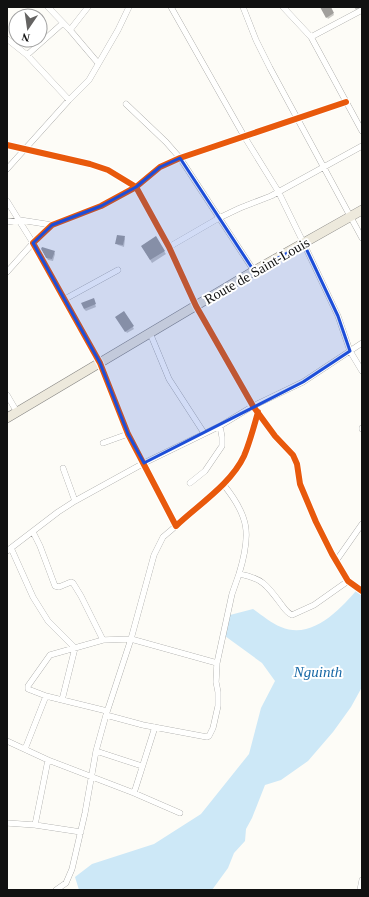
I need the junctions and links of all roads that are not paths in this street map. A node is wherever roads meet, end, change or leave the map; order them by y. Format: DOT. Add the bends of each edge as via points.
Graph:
graph roads {
  1 [pos="48,7"];
  2 [pos="88,7"];
  3 [pos="129,7"];
  4 [pos="171,7"];
  5 [pos="242,7"];
  6 [pos="284,7"];
  7 [pos="362,10"];
  8 [pos="63,23"];
  9 [pos="70,30"];
  10 [pos="311,37"];
  11 [pos="7,39"];
  12 [pos="27,55"];
  13 [pos="98,63"];
  14 [pos="69,100"];
  15 [pos="346,102"];
  16 [pos="126,104"];
  17 [pos="298,118"];
  18 [pos="362,131"];
  19 [pos="244,136"];
  20 [pos="7,145"];
  21 [pos="362,146"];
  22 [pos="25,150"];
  23 [pos="180,158"];
  24 [pos="323,168"];
  25 [pos="7,169"];
  26 [pos="136,187"];
  27 [pos="278,191"];
  28 [pos="7,201"];
  29 [pos="362,210"];
  30 [pos="350,217"];
  31 [pos="219,218"];
  32 [pos="20,220"];
  33 [pos="7,222"];
  34 [pos="52,225"];
  35 [pos="362,238"];
  36 [pos="33,243"];
  37 [pos="304,244"];
  38 [pos="169,247"];
  39 [pos="118,270"];
  40 [pos="254,271"];
  41 [pos="7,272"];
  42 [pos="65,299"];
  43 [pos="196,306"];
  44 [pos="150,333"];
  45 [pos="362,343"];
  46 [pos="350,351"];
  47 [pos="100,363"];
  48 [pos="362,371"];
  49 [pos="7,396"];
  50 [pos="253,406"];
  51 [pos="17,412"];
  52 [pos="258,412"];
  53 [pos="7,418"];
  54 [pos="220,426"];
  55 [pos="204,433"];
  56 [pos="128,434"];
  57 [pos="103,443"];
  58 [pos="144,463"];
  59 [pos="63,468"];
  60 [pos="190,483"];
  61 [pos="223,484"];
  62 [pos="75,501"];
  63 [pos="362,524"];
  64 [pos="176,526"];
  65 [pos="33,532"];
  66 [pos="9,549"];
  67 [pos="336,561"];
  68 [pos="239,574"];
  69 [pos="348,581"];
  70 [pos="362,591"];
  71 [pos="131,639"];
  72 [pos="103,640"];
  73 [pos="75,648"];
  74 [pos="217,663"];
  75 [pos="46,696"];
  76 [pos="62,700"];
  77 [pos="106,713"];
  78 [pos="155,727"];
  79 [pos="7,741"];
  80 [pos="25,749"];
  81 [pos="96,751"];
  82 [pos="48,760"];
  83 [pos="142,766"];
  84 [pos="91,776"];
  85 [pos="134,793"];
  86 [pos="180,813"];
  87 [pos="7,823"];
  88 [pos="36,825"];
  89 [pos="81,832"];
  90 [pos="362,880"];
  91 [pos="56,890"];
  92 [pos="360,890"];
  1 -- 8 [label="street"];
  2 -- 9 [label="street"];
  3 -- 13 [label="street"];
  4 -- 19 [label="street"];
  5 -- 17 [label="street"];
  6 -- 10 [label="street"];
  7 -- 10 [label="street"];
  8 -- 9 [label="street"];
  8 -- 12 [label="street"];
  9 -- 13 [label="street"];
  10 -- 15 [label="street"];
  11 -- 12 [label="street"];
  12 -- 14 [label="street"];
  13 -- 14 [label="street" via="89,80"];
  14 -- 22 [label="street"];
  15 -- 17 [label="street"];
  15 -- 18 [label="street"];
  16 -- 23 [label="street"];
  17 -- 19 [label="street"];
  17 -- 24 [label="street"];
  19 -- 23 [label="street"];
  19 -- 27 [label="street"];
  20 -- 22 [label="street"];
  21 -- 24 [label="street"];
  22 -- 25 [label="street"];
  22 -- 26 [label="street" via="90,164 108,170"];
  23 -- 26 [label="street" via="160,167"];
  23 -- 31 [label="street"];
  24 -- 27 [label="street"];
  24 -- 30 [label="street"];
  26 -- 34 [label="street" via="101,206"];
  26 -- 38 [label="street"];
  27 -- 31 [label="street"];
  27 -- 37 [label="street"];
  28 -- 32 [label="street"];
  29 -- 30 [label="main road, Route de Saint-Louis"];
  30 -- 35 [label="street"];
  30 -- 37 [label="main road, Route de Saint-Louis"];
  31 -- 38 [label="street"];
  31 -- 40 [label="street"];
  32 -- 33 [label="street"];
  32 -- 34 [label="street"];
  32 -- 36 [label="street"];
  34 -- 36 [label="street"];
  36 -- 41 [label="street"];
  36 -- 42 [label="street"];
  37 -- 40 [label="main road, Route de Saint-Louis"];
  37 -- 46 [label="street" via="338,316"];
  38 -- 43 [label="street"];
  39 -- 42 [label="street"];
  40 -- 43 [label="main road, Route de Saint-Louis"];
  42 -- 47 [label="street"];
  43 -- 44 [label="main road, Route de Saint-Louis"];
  43 -- 50 [label="street"];
  44 -- 47 [label="main road, Route de Saint-Louis"];
  44 -- 55 [label="street" via="169,379"];
  45 -- 46 [label="street"];
  46 -- 48 [label="street"];
  46 -- 50 [label="street" via="303,382"];
  47 -- 51 [label="main road, Route de Saint-Louis"];
  47 -- 56 [label="street"];
  49 -- 51 [label="street"];
  50 -- 52 [label="street"];
  50 -- 54 [label="street"];
  51 -- 53 [label="main road, Route de Saint-Louis"];
  52 -- 61 [label="street" via="244,456"];
  52 -- 67 [label="street" via="274,436 293,456 300,484"];
  54 -- 55 [label="street"];
  54 -- 60 [label="street" via="222,446 205,471"];
  55 -- 58 [label="street"];
  56 -- 57 [label="street"];
  56 -- 58 [label="street"];
  58 -- 62 [label="street"];
  58 -- 64 [label="street"];
  59 -- 62 [label="street"];
  61 -- 64 [label="street"];
  61 -- 68 [label="street" via="242,512 247,530 245,553"];
  62 -- 65 [label="street"];
  63 -- 67 [label="street"];
  64 -- 71 [label="street" via="163,537 154,555"];
  65 -- 66 [label="street"];
  65 -- 72 [label="street" via="55,586 73,583"];
  66 -- 73 [label="street" via="48,621"];
  67 -- 69 [label="street"];
  68 -- 69 [label="street" via="259,579 292,615 314,605"];
  68 -- 74 [label="street"];
  69 -- 70 [label="street"];
  71 -- 72 [label="street"];
  71 -- 74 [label="street"];
  71 -- 77 [label="street"];
  72 -- 73 [label="street"];
  73 -- 75 [label="street" via="50,655 28,686 30,691"];
  73 -- 76 [label="street"];
  74 -- 78 [label="street" via="218,706 209,736 202,737"];
  75 -- 76 [label="street"];
  75 -- 80 [label="street"];
  76 -- 77 [label="street"];
  77 -- 78 [label="street"];
  77 -- 81 [label="street"];
  78 -- 83 [label="street"];
  79 -- 80 [label="street"];
  80 -- 82 [label="street"];
  81 -- 83 [label="street"];
  81 -- 84 [label="street"];
  82 -- 84 [label="street"];
  82 -- 88 [label="street"];
  83 -- 85 [label="street"];
  84 -- 85 [label="street"];
  84 -- 89 [label="street"];
  85 -- 86 [label="street"];
  87 -- 88 [label="street"];
  88 -- 89 [label="street"];
  89 -- 91 [label="street" via="70,877"];
  90 -- 92 [label="street"];
}
